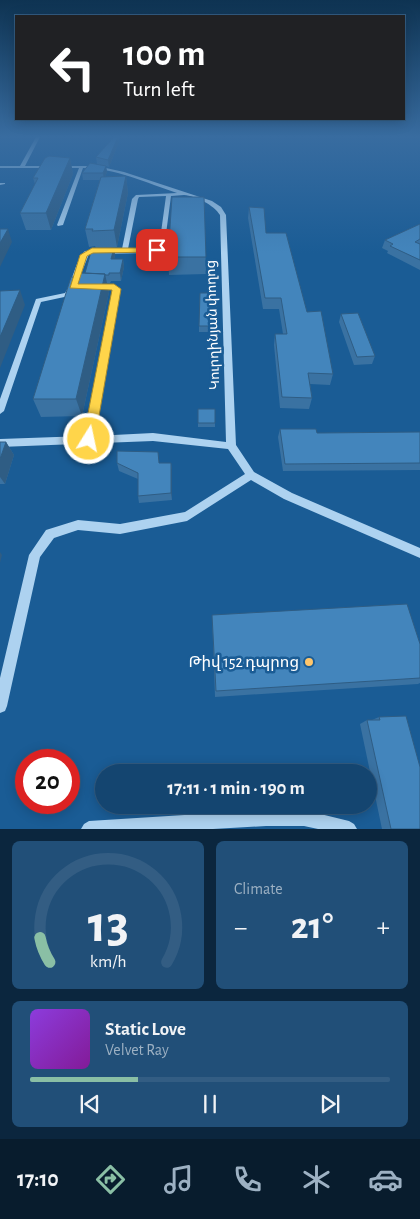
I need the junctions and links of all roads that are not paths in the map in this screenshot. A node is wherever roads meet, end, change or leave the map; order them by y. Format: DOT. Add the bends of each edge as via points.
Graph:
graph roads {
  1 [pos="78,176"];
  2 [pos="130,176"];
  3 [pos="187,194"];
  4 [pos="169,195"];
  5 [pos="60,225"];
  6 [pos="125,252"];
  7 [pos="81,286"];
  8 [pos="0,411"];
  9 [pos="89,439"];
  10 [pos="0,443"];
  11 [pos="231,446"];
  12 [pos="251,475"];
  13 [pos="420,553"];
  14 [pos="0,706"];
  15 [pos="89,829"];
  16 [pos="350,829"];
  1 -- 5 [label="street"];
  2 -- 3 [label="street, Կուրղինյան փողոց"];
  3 -- 4 [label="street"];
  3 -- 11 [label="street, Կուրղինյան փողոց" via="210,202 223,215"];
  4 -- 6 [label="street" via="142,195 135,199"];
  4 -- 6 [label="street" via="162,248"];
  6 -- 7 [label="street" via="87,252"];
  7 -- 8 [label="street" via="68,295 38,300"];
  7 -- 9 [label="street" via="117,289"];
  9 -- 10 [label="street"];
  9 -- 11 [label="street" via="153,437"];
  11 -- 12 [label="street"];
  12 -- 13 [label="street" via="288,496"];
  12 -- 14 [label="street" via="187,516 120,529 78,525 50,534 35,555"];
  15 -- 16 [label="street" via="304,818"];
}
